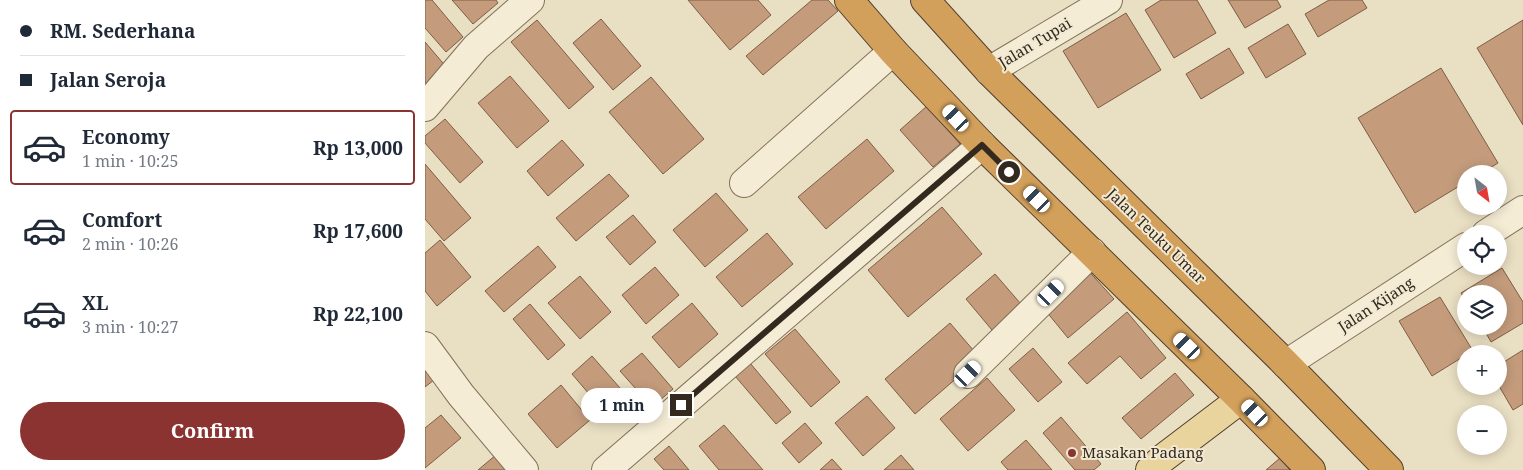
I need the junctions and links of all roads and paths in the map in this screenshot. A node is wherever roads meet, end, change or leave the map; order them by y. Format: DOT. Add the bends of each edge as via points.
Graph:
graph roads {
  1 [pos="530,0"];
  2 [pos="849,0"];
  3 [pos="925,0"];
  4 [pos="1108,0"];
  5 [pos="893,51"];
  6 [pos="989,71"];
  7 [pos="425,107"];
  8 [pos="982,145"];
  9 [pos="744,183"];
  10 [pos="1523,210"];
  11 [pos="1500,225"];
  12 [pos="1092,252"];
  13 [pos="1457,252"];
  14 [pos="425,346"];
  15 [pos="1286,364"];
  16 [pos="968,374"];
  17 [pos="1241,399"];
  18 [pos="524,470"];
  19 [pos="606,470"];
  20 [pos="1151,470"];
  21 [pos="1311,470"];
  22 [pos="1389,470"];
  1 -- 7 [label="street" via="476,47"];
  2 -- 5 [label="highway"];
  3 -- 6 [label="highway, Jalan Teuku Umar"];
  4 -- 6 [label="street, Jalan Tupai"];
  5 -- 8 [label="highway"];
  5 -- 9 [label="street"];
  6 -- 15 [label="highway, Jalan Teuku Umar"];
  8 -- 12 [label="highway"];
  8 -- 19 [label="street"];
  10 -- 11 [label="street"];
  12 -- 16 [label="street"];
  12 -- 17 [label="highway"];
  13 -- 15 [label="street, Jalan Kijang"];
  14 -- 18 [label="street"];
  15 -- 22 [label="highway, Jalan Teuku Umar"];
  17 -- 20 [label="main road"];
  17 -- 21 [label="highway"];
}
